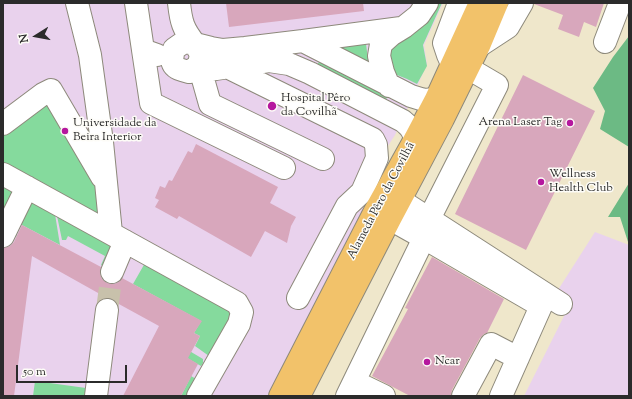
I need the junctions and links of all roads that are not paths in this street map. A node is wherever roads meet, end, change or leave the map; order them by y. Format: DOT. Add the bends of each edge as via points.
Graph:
graph roads {
  1 [pos="77,3"];
  2 [pos="136,3"];
  3 [pos="428,3"];
  4 [pos="459,3"];
  5 [pos="480,3"];
  6 [pos="497,3"];
  7 [pos="522,3"];
  8 [pos="620,3"];
  9 [pos="180,9"];
  10 [pos="404,27"];
  11 [pos="303,41"];
  12 [pos="605,42"];
  13 [pos="479,46"];
  14 [pos="143,50"];
  15 [pos="188,59"];
  16 [pos="274,62"];
  17 [pos="460,66"];
  18 [pos="227,68"];
  19 [pos="266,86"];
  20 [pos="389,86"];
  21 [pos="436,99"];
  22 [pos="3,124"];
  23 [pos="415,139"];
  24 [pos="323,159"];
  25 [pos="284,168"];
  26 [pos="3,174"];
  27 [pos="106,184"];
  28 [pos="27,187"];
  29 [pos="400,200"];
  30 [pos="390,219"];
  31 [pos="426,228"];
  32 [pos="3,236"];
  33 [pos="118,237"];
  34 [pos="112,272"];
  35 [pos="298,298"];
  36 [pos="561,304"];
  37 [pos="107,310"];
  38 [pos="518,358"];
  39 [pos="351,389"];
  40 [pos="96,396"];
  41 [pos="198,396"];
  42 [pos="280,396"];
  43 [pos="299,396"];
  44 [pos="384,396"];
  45 [pos="463,396"];
  46 [pos="501,396"];
  1 -- 27 [label="street" via="90,55"];
  2 -- 14 [label="street"];
  3 -- 10 [label="street" via="419,15"];
  4 -- 17 [label="street" via="444,43 448,55"];
  5 -- 17 [label="main road, Alameda Pêro da Covilhã"];
  6 -- 13 [label="main road, Alameda Pêro da Covilhã"];
  7 -- 13 [label="street" via="508,27"];
  8 -- 12 [label="street"];
  9 -- 15 [label="street" via="179,27"];
  10 -- 11 [label="street"];
  10 -- 20 [label="street" via="381,44 379,56"];
  11 -- 15 [label="street" via="223,50 211,48"];
  11 -- 20 [label="street"];
  13 -- 17 [label="main road, Alameda Pêro da Covilhã"];
  14 -- 15 [label="street" via="159,56"];
  14 -- 25 [label="street" via="151,103"];
  15 -- 18 [label="street"];
  15 -- 24 [label="street" via="210,104"];
  16 -- 18 [label="street"];
  16 -- 19 [label="street" via="263,70"];
  16 -- 23 [label="street" via="288,64 310,74 403,121 413,131"];
  17 -- 21 [label="main road, Alameda Pêro da Covilhã"];
  17 -- 29 [label="main road, Alameda Pêro da Covilhã" via="443,119"];
  17 -- 31 [label="street" via="497,86"];
  18 -- 19 [label="street"];
  19 -- 35 [label="street" via="373,139 378,158 362,192 346,206"];
  20 -- 21 [label="street" via="424,100"];
  21 -- 23 [label="main road, Alameda Pêro da Covilhã"];
  22 -- 27 [label="street" via="51,90"];
  23 -- 42 [label="main road, Alameda Pêro da Covilhã"];
  26 -- 28 [label="street"];
  27 -- 33 [label="street"];
  28 -- 32 [label="street"];
  28 -- 33 [label="street"];
  29 -- 30 [label="main road, Alameda Pêro da Covilhã"];
  29 -- 31 [label="street"];
  30 -- 31 [label="street"];
  30 -- 43 [label="main road, Alameda Pêro da Covilhã"];
  31 -- 36 [label="street"];
  31 -- 38 [label="street" via="541,306"];
  31 -- 39 [label="street"];
  33 -- 34 [label="street"];
  33 -- 41 [label="street" via="237,303 242,312 239,324"];
  37 -- 40 [label="street"];
  38 -- 45 [label="street" via="491,344"];
  38 -- 46 [label="street"];
  39 -- 44 [label="street"];
}
